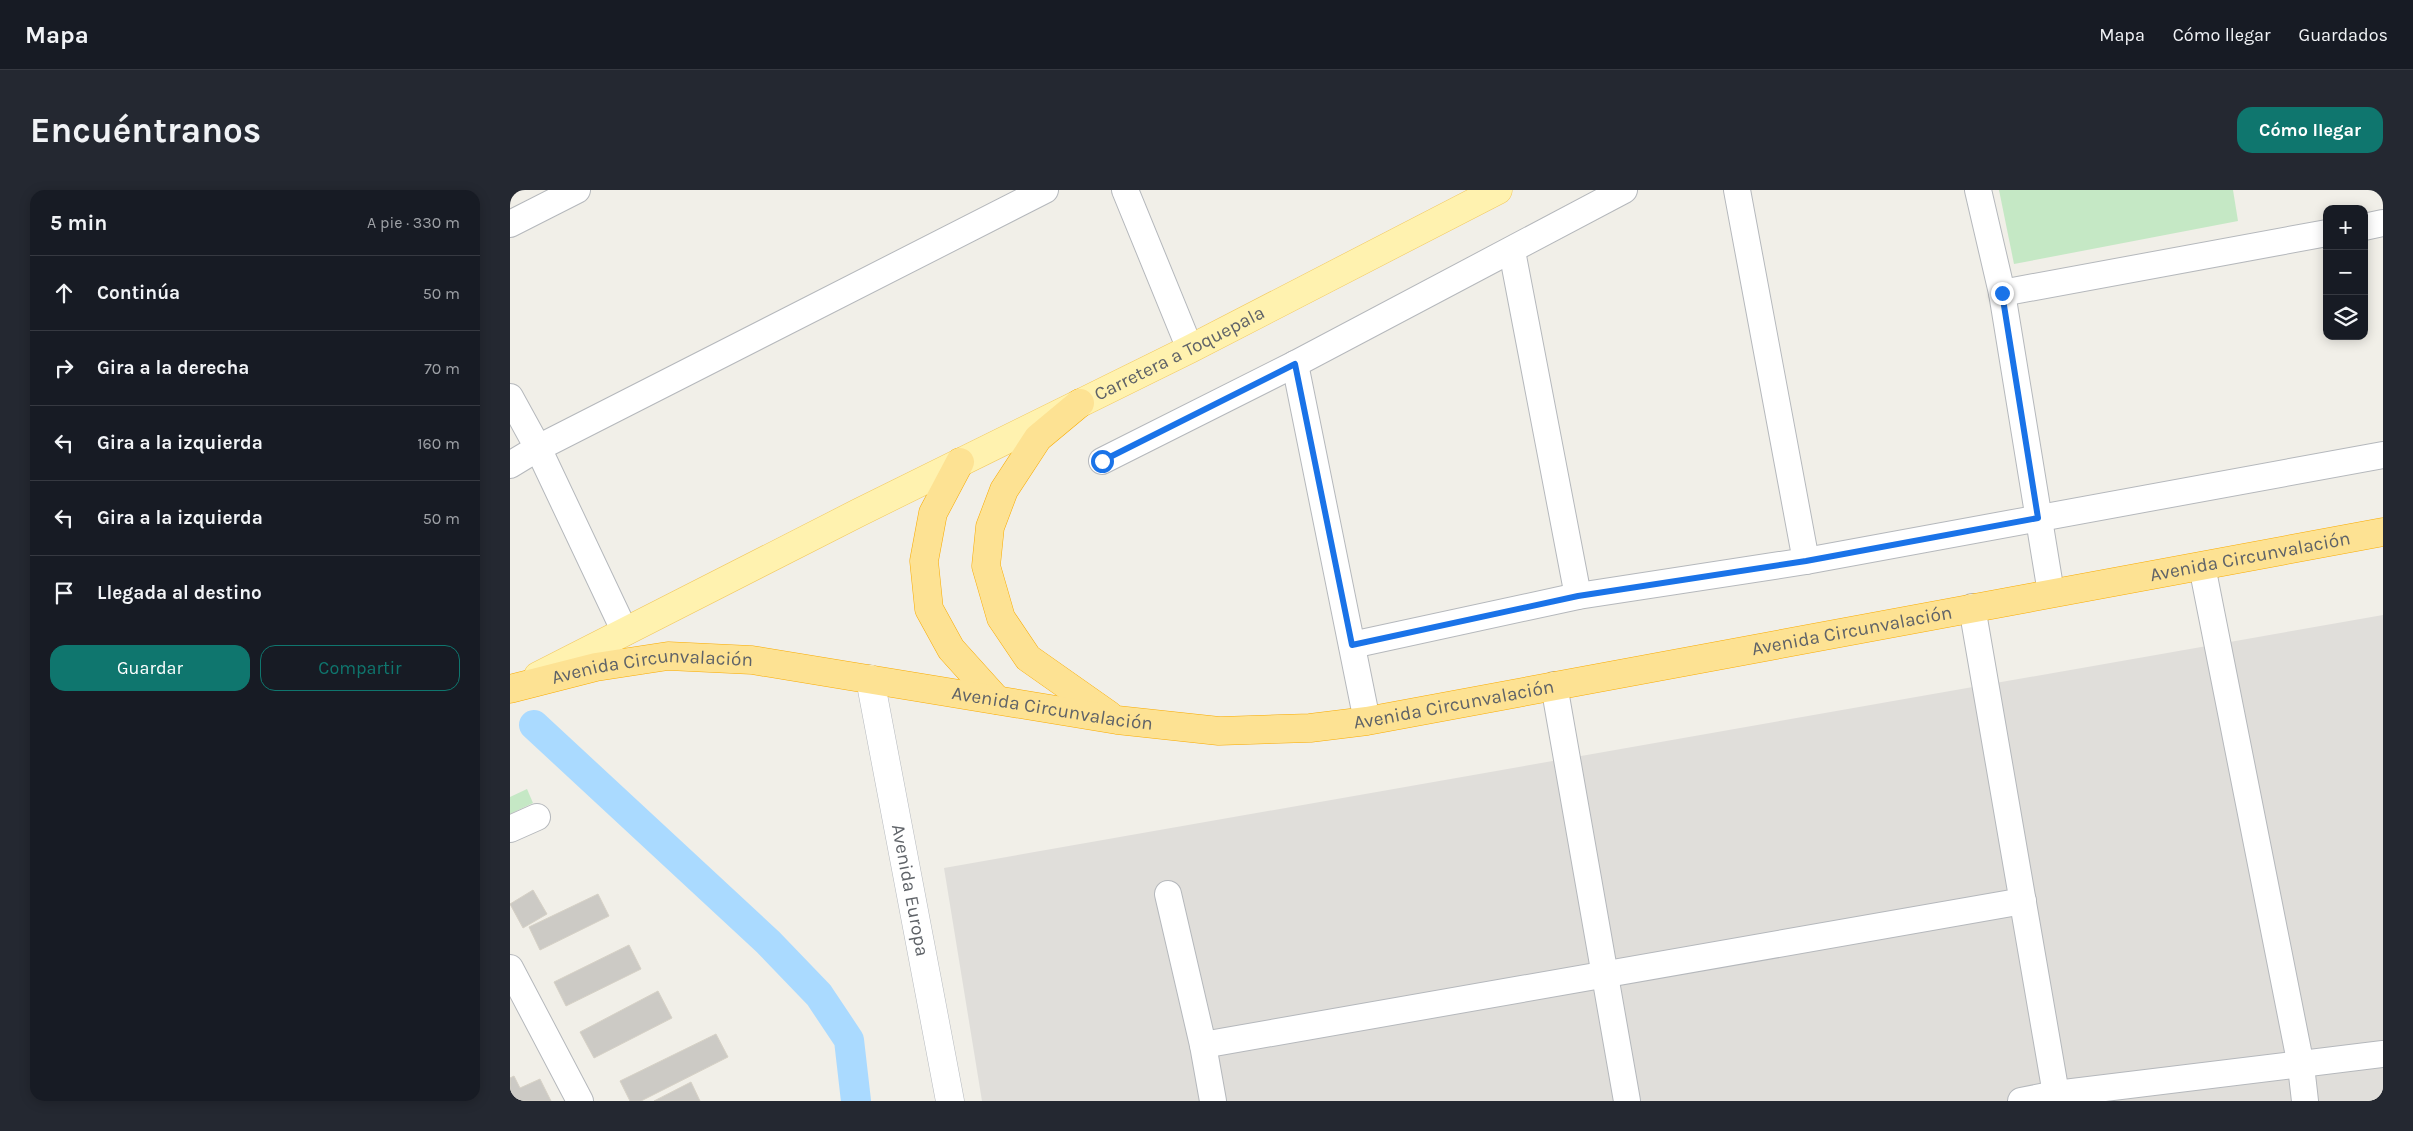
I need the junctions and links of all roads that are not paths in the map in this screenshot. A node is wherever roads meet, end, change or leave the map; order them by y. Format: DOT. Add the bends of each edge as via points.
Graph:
graph roads {
  1 [pos="577,190"];
  2 [pos="1045,190"];
  3 [pos="1125,190"];
  4 [pos="1498,190"];
  5 [pos="1624,190"];
  6 [pos="1737,190"];
  7 [pos="1978,190"];
  8 [pos="2383,223"];
  9 [pos="510,224"];
  10 [pos="2368,225"];
  11 [pos="2323,234"];
  12 [pos="1512,251"];
  13 [pos="2002,293"];
  14 [pos="1190,349"];
  15 [pos="1295,364"];
  16 [pos="510,397"];
  17 [pos="1080,403"];
  18 [pos="538,448"];
  19 [pos="2383,456"];
  20 [pos="1102,461"];
  21 [pos="960,462"];
  22 [pos="510,465"];
  23 [pos="858,513"];
  24 [pos="2038,518"];
  25 [pos="2383,532"];
  26 [pos="1806,561"];
  27 [pos="2202,566"];
  28 [pos="2051,593"];
  29 [pos="1578,596"];
  30 [pos="1972,607"];
  31 [pos="625,632"];
  32 [pos="1352,645"];
  33 [pos="870,679"];
  34 [pos="1554,685"];
  35 [pos="514,687"];
  36 [pos="997,700"];
  37 [pos="1117,720"];
  38 [pos="1367,721"];
  39 [pos="537,816"];
  40 [pos="510,830"];
  41 [pos="1168,894"];
  42 [pos="2023,901"];
  43 [pos="510,968"];
  44 [pos="1605,974"];
  45 [pos="1204,1045"];
  46 [pos="2383,1054"];
  47 [pos="2301,1066"];
  48 [pos="2056,1094"];
  49 [pos="580,1101"];
  50 [pos="950,1101"];
  51 [pos="1213,1101"];
  52 [pos="1628,1101"];
  53 [pos="2020,1101"];
  54 [pos="2305,1101"];
  1 -- 9 [label="street"];
  2 -- 18 [label="street"];
  3 -- 14 [label="street"];
  4 -- 14 [label="main road, Carretera a Toquepala"];
  5 -- 12 [label="street"];
  6 -- 26 [label="street"];
  7 -- 13 [label="street"];
  8 -- 10 [label="street"];
  11 -- 13 [label="street"];
  12 -- 15 [label="street"];
  12 -- 29 [label="street"];
  13 -- 24 [label="street"];
  14 -- 17 [label="main road, Carretera a Toquepala"];
  15 -- 20 [label="street"];
  15 -- 32 [label="street"];
  16 -- 18 [label="street"];
  17 -- 21 [label="main road, Carretera a Toquepala"];
  17 -- 37 [label="highway" via="1038,438 1004,490 990,528 986,566 1001,618 1028,658"];
  18 -- 22 [label="street"];
  18 -- 31 [label="street"];
  19 -- 24 [label="street"];
  21 -- 23 [label="main road, Carretera a Toquepala"];
  21 -- 36 [label="highway" via="934,513 924,561 929,609 951,649"];
  23 -- 31 [label="main road, Avenida Circunvalación"];
  24 -- 26 [label="street"];
  24 -- 28 [label="street"];
  25 -- 27 [label="highway, Avenida Circunvalación"];
  26 -- 29 [label="street"];
  27 -- 28 [label="highway, Avenida Circunvalación"];
  27 -- 47 [label="street"];
  28 -- 30 [label="highway, Avenida Circunvalación"];
  29 -- 32 [label="street"];
  30 -- 34 [label="highway, Avenida Circunvalación"];
  30 -- 42 [label="street"];
  31 -- 35 [label="main road, Avenida Circunvalación"];
  32 -- 38 [label="street"];
  33 -- 35 [label="highway, Avenida Circunvalación" via="752,660 668,656 596,667"];
  33 -- 36 [label="highway, Avenida Circunvalación"];
  33 -- 50 [label="main road, Avenida Europa"];
  34 -- 38 [label="highway, Avenida Circunvalación"];
  34 -- 44 [label="street"];
  36 -- 37 [label="highway, Avenida Circunvalación"];
  37 -- 38 [label="highway, Avenida Circunvalación" via="1219,731 1310,728"];
  39 -- 40 [label="street"];
  41 -- 45 [label="street"];
  42 -- 44 [label="street"];
  42 -- 48 [label="street"];
  43 -- 49 [label="street"];
  44 -- 45 [label="street"];
  44 -- 52 [label="street"];
  45 -- 51 [label="street"];
  46 -- 47 [label="street"];
  47 -- 48 [label="street"];
  47 -- 54 [label="street"];
  48 -- 53 [label="street"];
}
